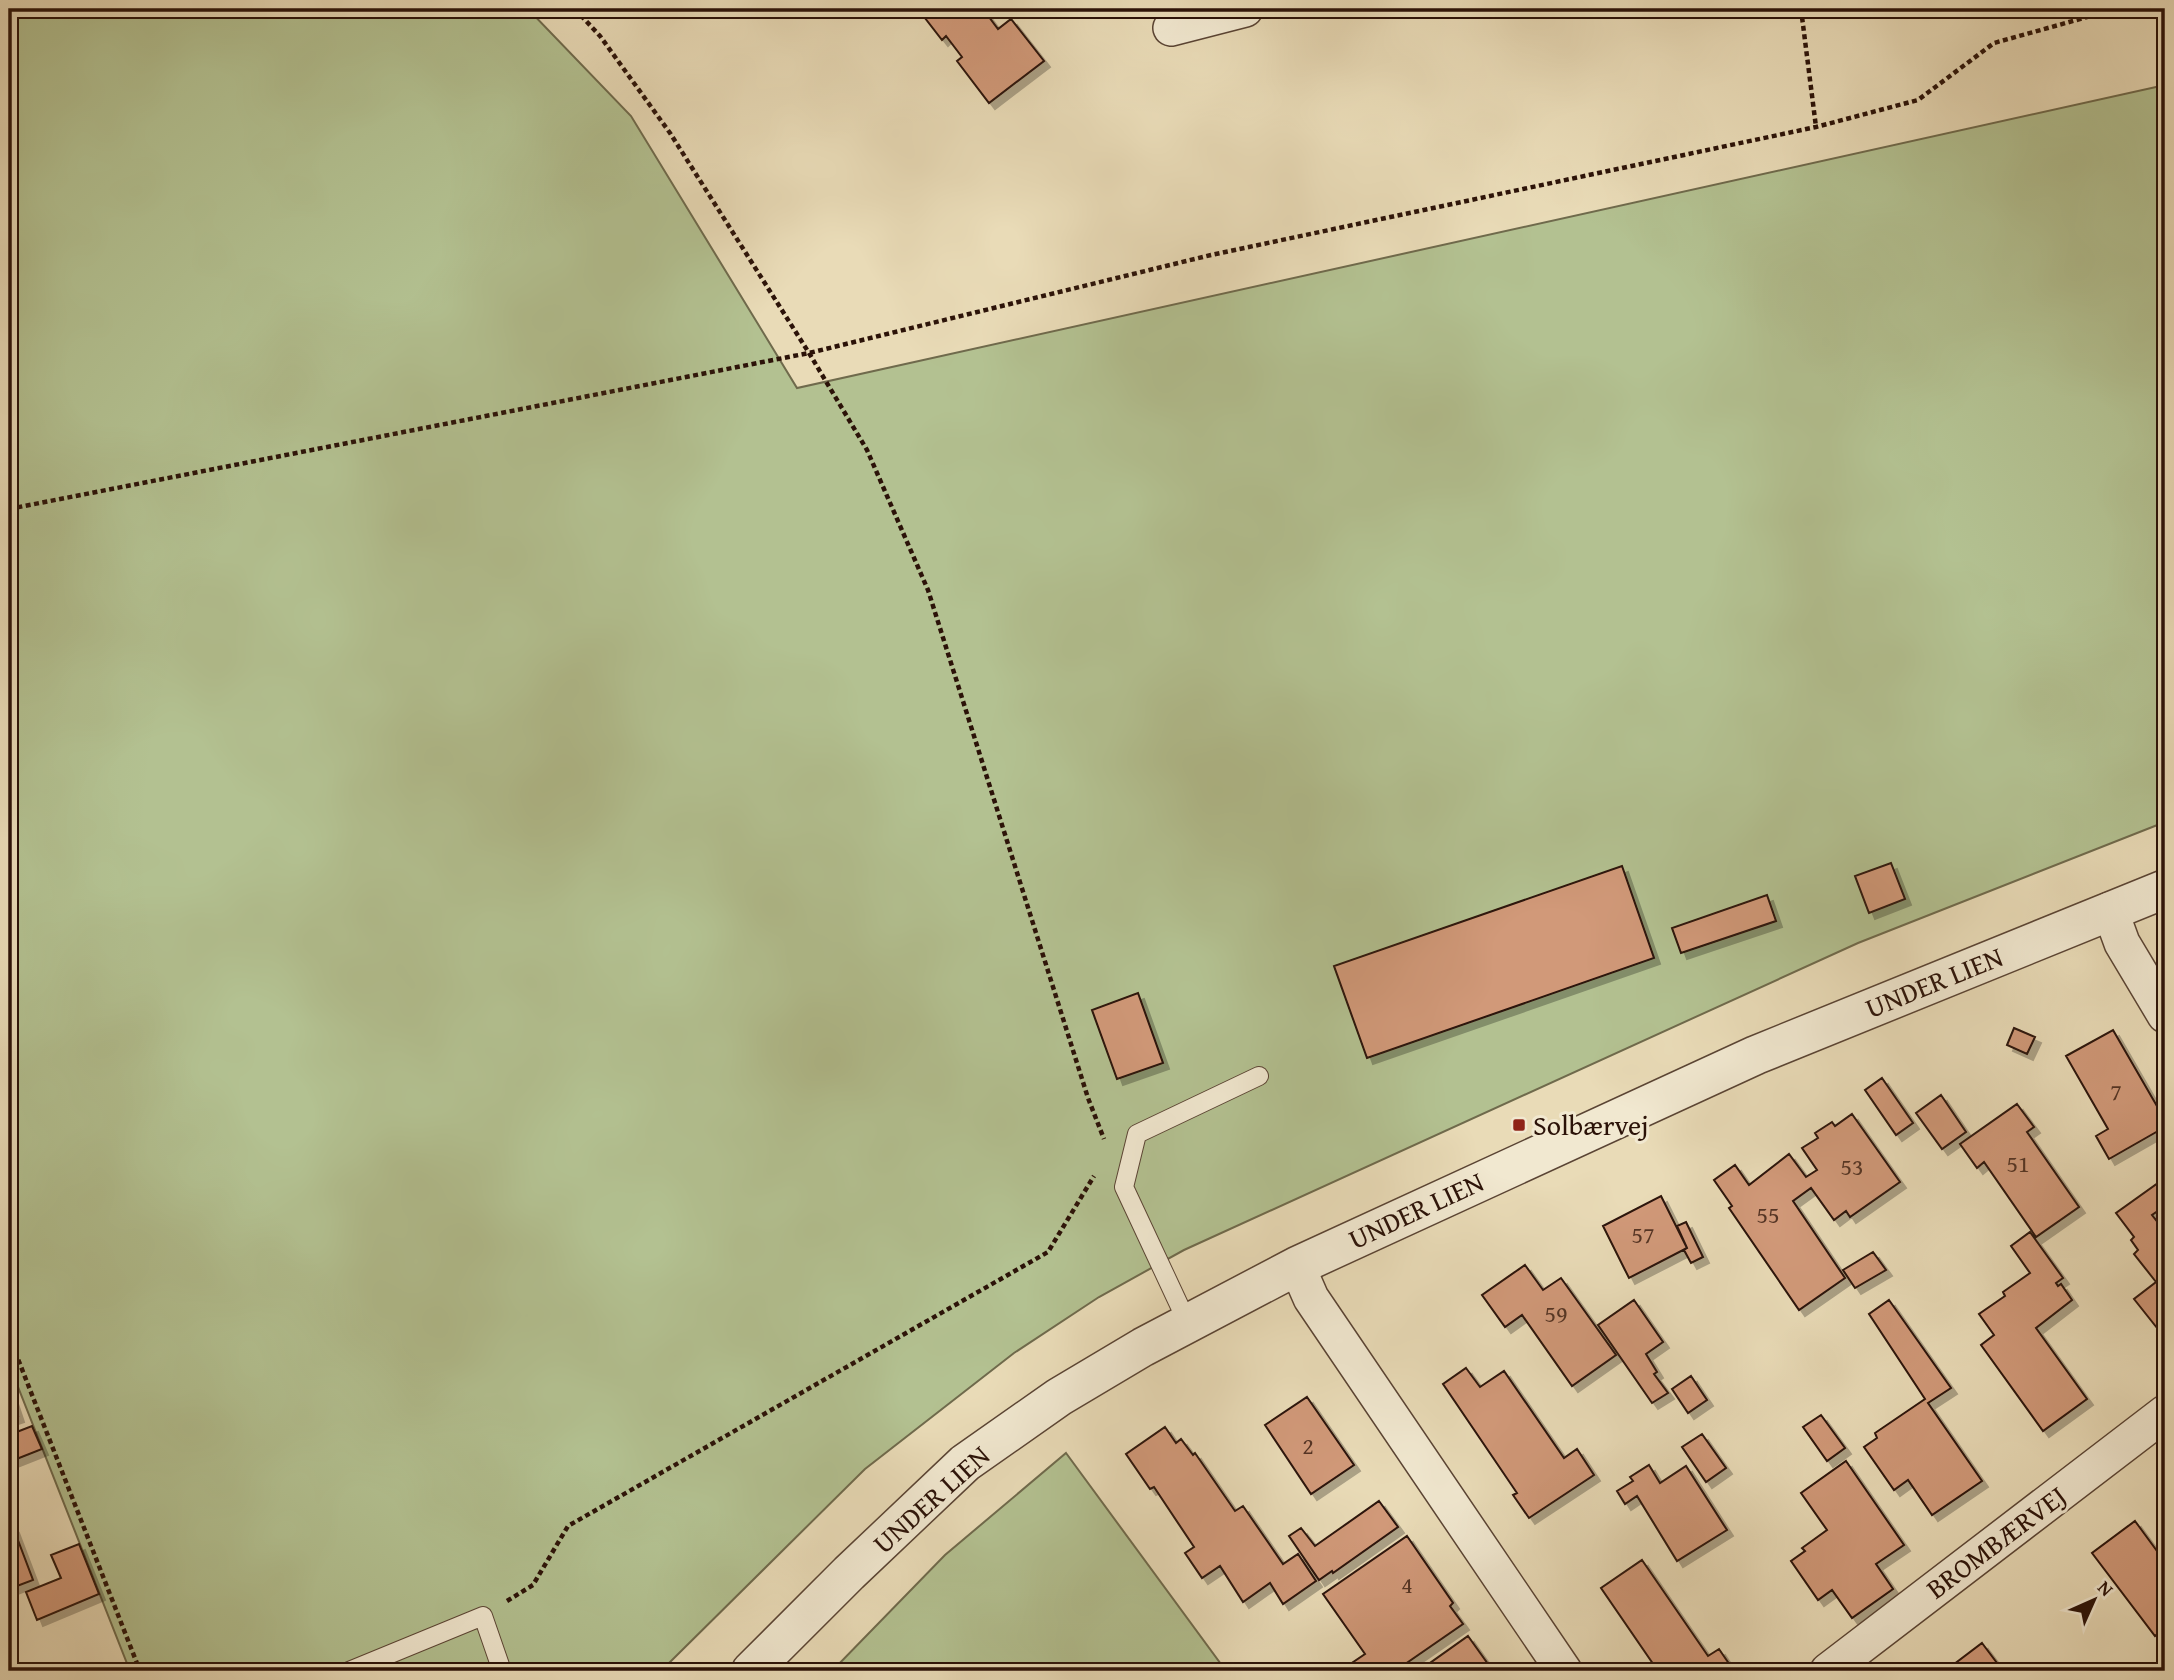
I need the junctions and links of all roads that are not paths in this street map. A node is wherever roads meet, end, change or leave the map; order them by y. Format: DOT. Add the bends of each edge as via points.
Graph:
graph roads {
  1 [pos="1245,9"];
  2 [pos="1171,28"];
  3 [pos="2165,889"];
  4 [pos="2110,910"];
  5 [pos="2165,1014"];
  6 [pos="1259,1076"];
  7 [pos="1297,1266"];
  8 [pos="1188,1324"];
  9 [pos="2165,1413"];
  10 [pos="349,1671"];
  11 [pos="502,1671"];
  12 [pos="751,1671"];
  13 [pos="1564,1671"];
  14 [pos="1828,1671"];
  1 -- 2 [label="street"];
  3 -- 4 [label="street, UNDER LIEN"];
  4 -- 5 [label="street" via="2122,943"];
  4 -- 7 [label="street, UNDER LIEN" via="1756,1055"];
  6 -- 8 [label="lane" via="1137,1134 1124,1187"];
  7 -- 8 [label="street, UNDER LIEN"];
  7 -- 13 [label="street" via="1311,1298"];
  8 -- 12 [label="street, UNDER LIEN" via="1059,1397 965,1463"];
  9 -- 14 [label="street, BROMBÆRVEJ"];
  10 -- 11 [label="lane" via="482,1616"];
}
